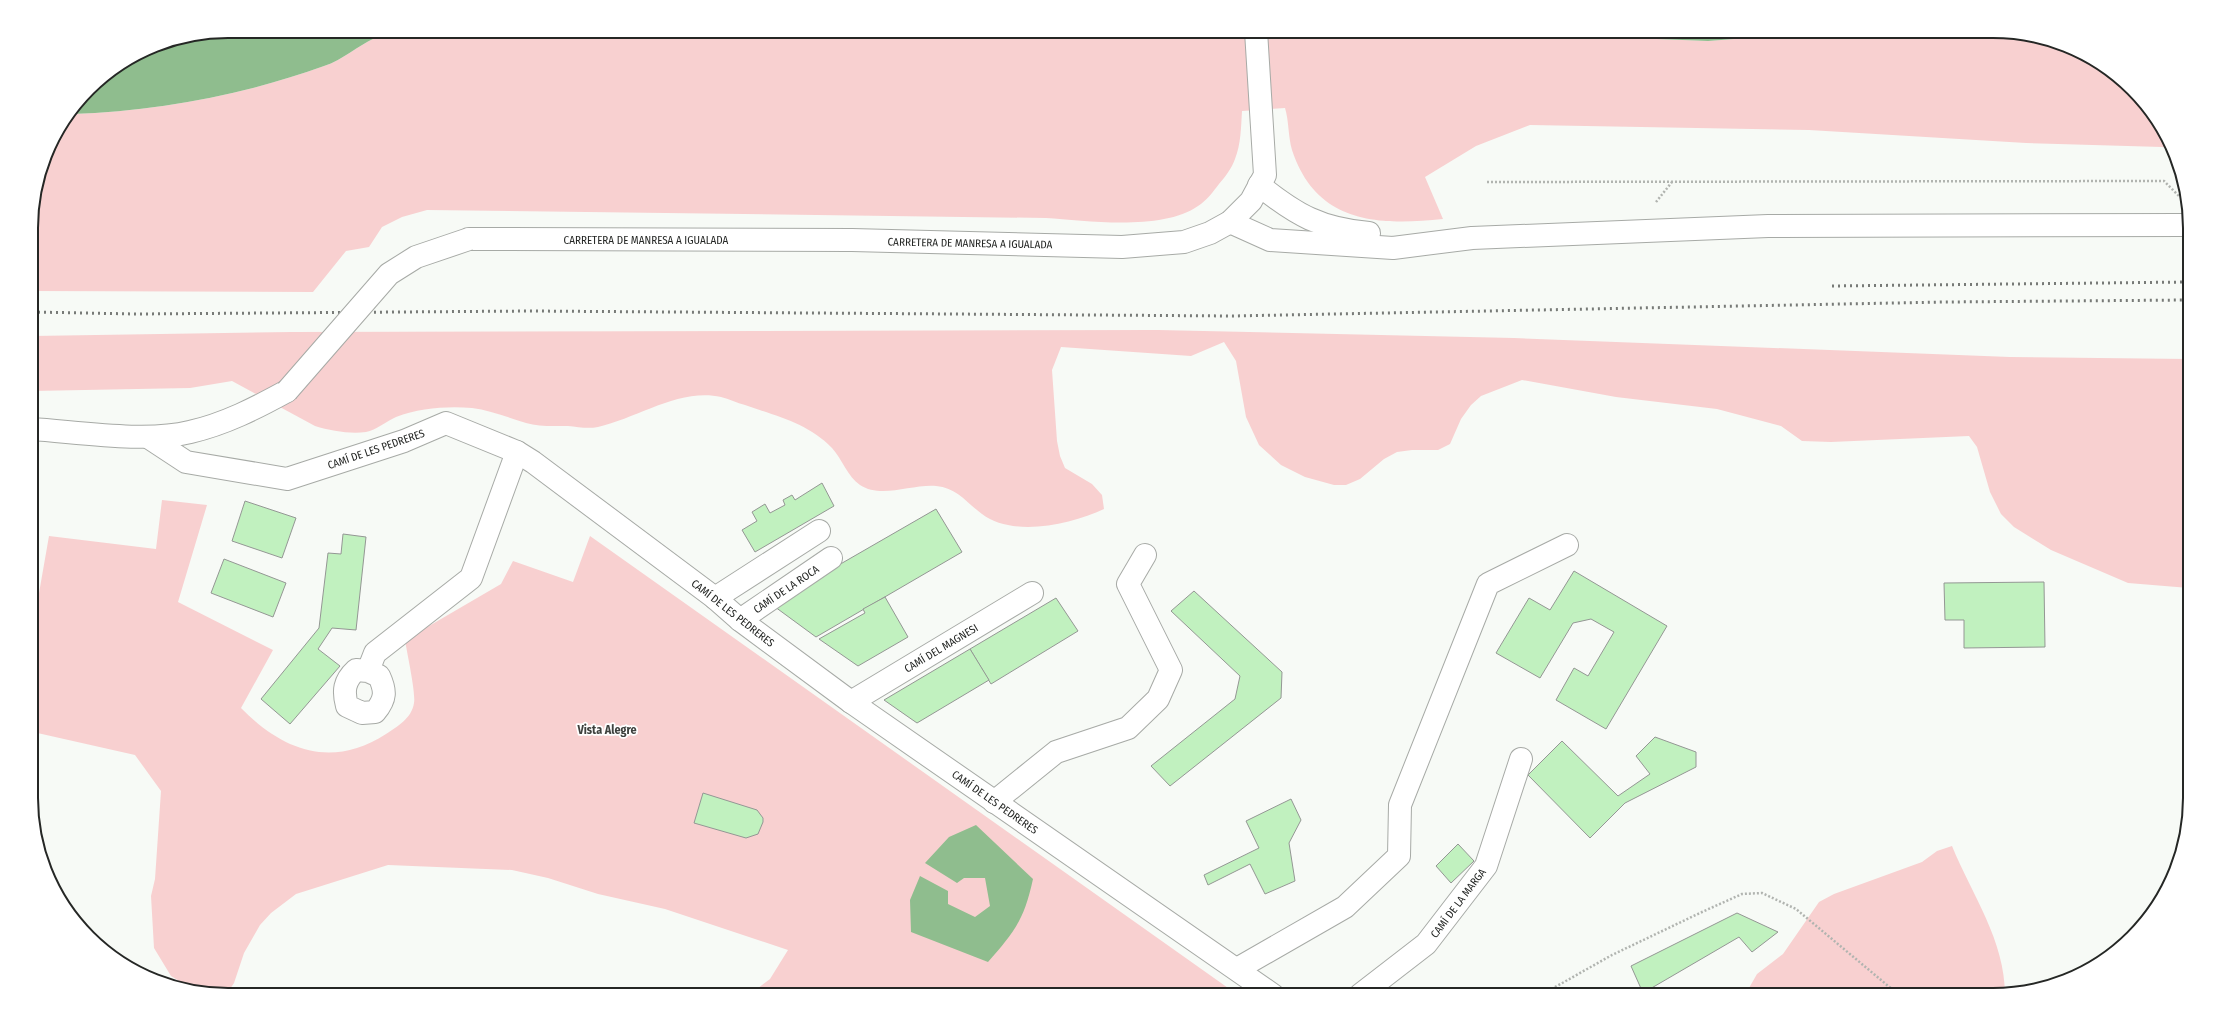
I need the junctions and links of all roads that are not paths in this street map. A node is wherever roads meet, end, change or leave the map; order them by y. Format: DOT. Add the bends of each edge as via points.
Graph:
graph roads {
  1 [pos="1256,38"];
  2 [pos="1259,185"];
  3 [pos="1230,222"];
  4 [pos="2183,225"];
  5 [pos="1472,238"];
  6 [pos="38,429"];
  7 [pos="148,437"];
  8 [pos="517,452"];
  9 [pos="819,531"];
  10 [pos="1567,545"];
  11 [pos="1145,555"];
  12 [pos="831,558"];
  13 [pos="1032,593"];
  14 [pos="715,598"];
  15 [pos="740,620"];
  16 [pos="368,672"];
  17 [pos="851,702"];
  18 [pos="1521,758"];
  19 [pos="994,802"];
  20 [pos="1237,969"];
  21 [pos="1264,988"];
  22 [pos="1369,988"];
  1 -- 2 [label="street, CARRETERA DE MANRESA A IGUALADA" via="1265,175"];
  2 -- 3 [label="street, CARRETERA DE MANRESA A IGUALADA" via="1251,201"];
  2 -- 5 [label="street" via="1286,207 1304,217 1346,231"];
  3 -- 5 [label="street" via="1270,240 1393,248"];
  3 -- 7 [label="street, CARRETERA DE MANRESA A IGUALADA, bridge" via="1210,233 1184,242 1122,247 852,240 469,240 416,257 389,274 287,391 245,414 189,432"];
  4 -- 5 [label="street" via="1768,226"];
  6 -- 7 [label="street, CARRETERA DE MANRESA A IGUALADA"];
  7 -- 8 [label="street, CAMÍ DE LES PEDRERES" via="186,462 287,479 404,441 446,423"];
  8 -- 14 [label="street, CAMÍ DE LES PEDRERES"];
  8 -- 16 [label="street" via="471,578 375,653"];
  9 -- 14 [label="street"];
  10 -- 20 [label="street" via="1488,584 1400,805 1399,856 1345,907"];
  11 -- 19 [label="street" via="1128,584 1171,670 1158,699 1128,728 1056,752"];
  12 -- 15 [label="street, CAMÍ DE LA ROCA"];
  13 -- 17 [label="street, CAMÍ DEL MAGNESI"];
  14 -- 15 [label="street, CAMÍ DE LES PEDRERES"];
  15 -- 17 [label="street, CAMÍ DE LES PEDRERES"];
  17 -- 19 [label="street, CAMÍ DE LES PEDRERES"];
  18 -- 22 [label="street, CAMÍ DE LA MARGA" via="1486,866 1426,944"];
  19 -- 20 [label="street, CAMÍ DE LES PEDRERES"];
  20 -- 21 [label="street, CAMÍ DE LES PEDRERES"];
}
